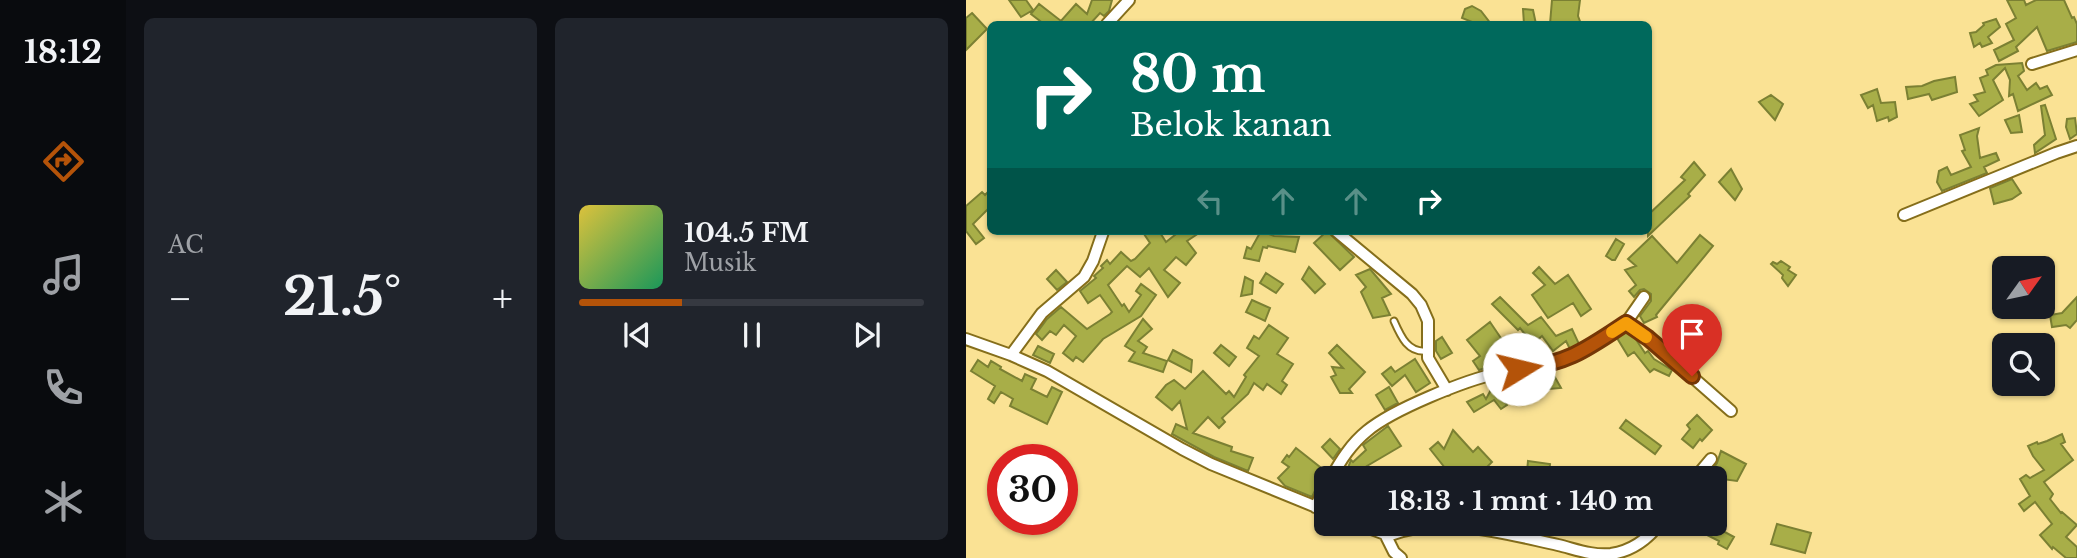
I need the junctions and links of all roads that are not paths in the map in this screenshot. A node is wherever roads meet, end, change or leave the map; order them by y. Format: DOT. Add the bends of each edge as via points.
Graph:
graph roads {
  1 [pos="1129,0"];
  2 [pos="1110,21"];
  3 [pos="2077,50"];
  4 [pos="2032,64"];
  5 [pos="2077,146"];
  6 [pos="1904,215"];
  7 [pos="1102,235"];
  8 [pos="1341,235"];
  9 [pos="1644,297"];
  10 [pos="1394,321"];
  11 [pos="1626,323"];
  12 [pos="966,339"];
  13 [pos="1427,351"];
  14 [pos="1011,355"];
  15 [pos="1447,390"];
  16 [pos="1731,411"];
  17 [pos="1712,459"];
  18 [pos="1338,466"];
  19 [pos="1706,466"];
  20 [pos="1314,507"];
  21 [pos="1387,536"];
  22 [pos="1513,536"];
  23 [pos="1648,536"];
  24 [pos="1401,558"];
  1 -- 2 [label="street"];
  3 -- 4 [label="street"];
  5 -- 6 [label="street"];
  7 -- 14 [label="street" via="1084,277 1042,313"];
  8 -- 13 [label="street" via="1421,305 1428,321"];
  9 -- 11 [label="street"];
  10 -- 13 [label="lane" via="1410,347"];
  11 -- 15 [label="street" via="1565,360 1492,374"];
  11 -- 16 [label="street"];
  12 -- 14 [label="street"];
  13 -- 15 [label="street"];
  14 -- 20 [label="street" via="1078,387 1182,449"];
  15 -- 18 [label="street" via="1377,424 1349,449"];
  17 -- 19 [label="street"];
  21 -- 24 [label="street"];
  22 -- 23 [label="street" via="1610,554"];
}
